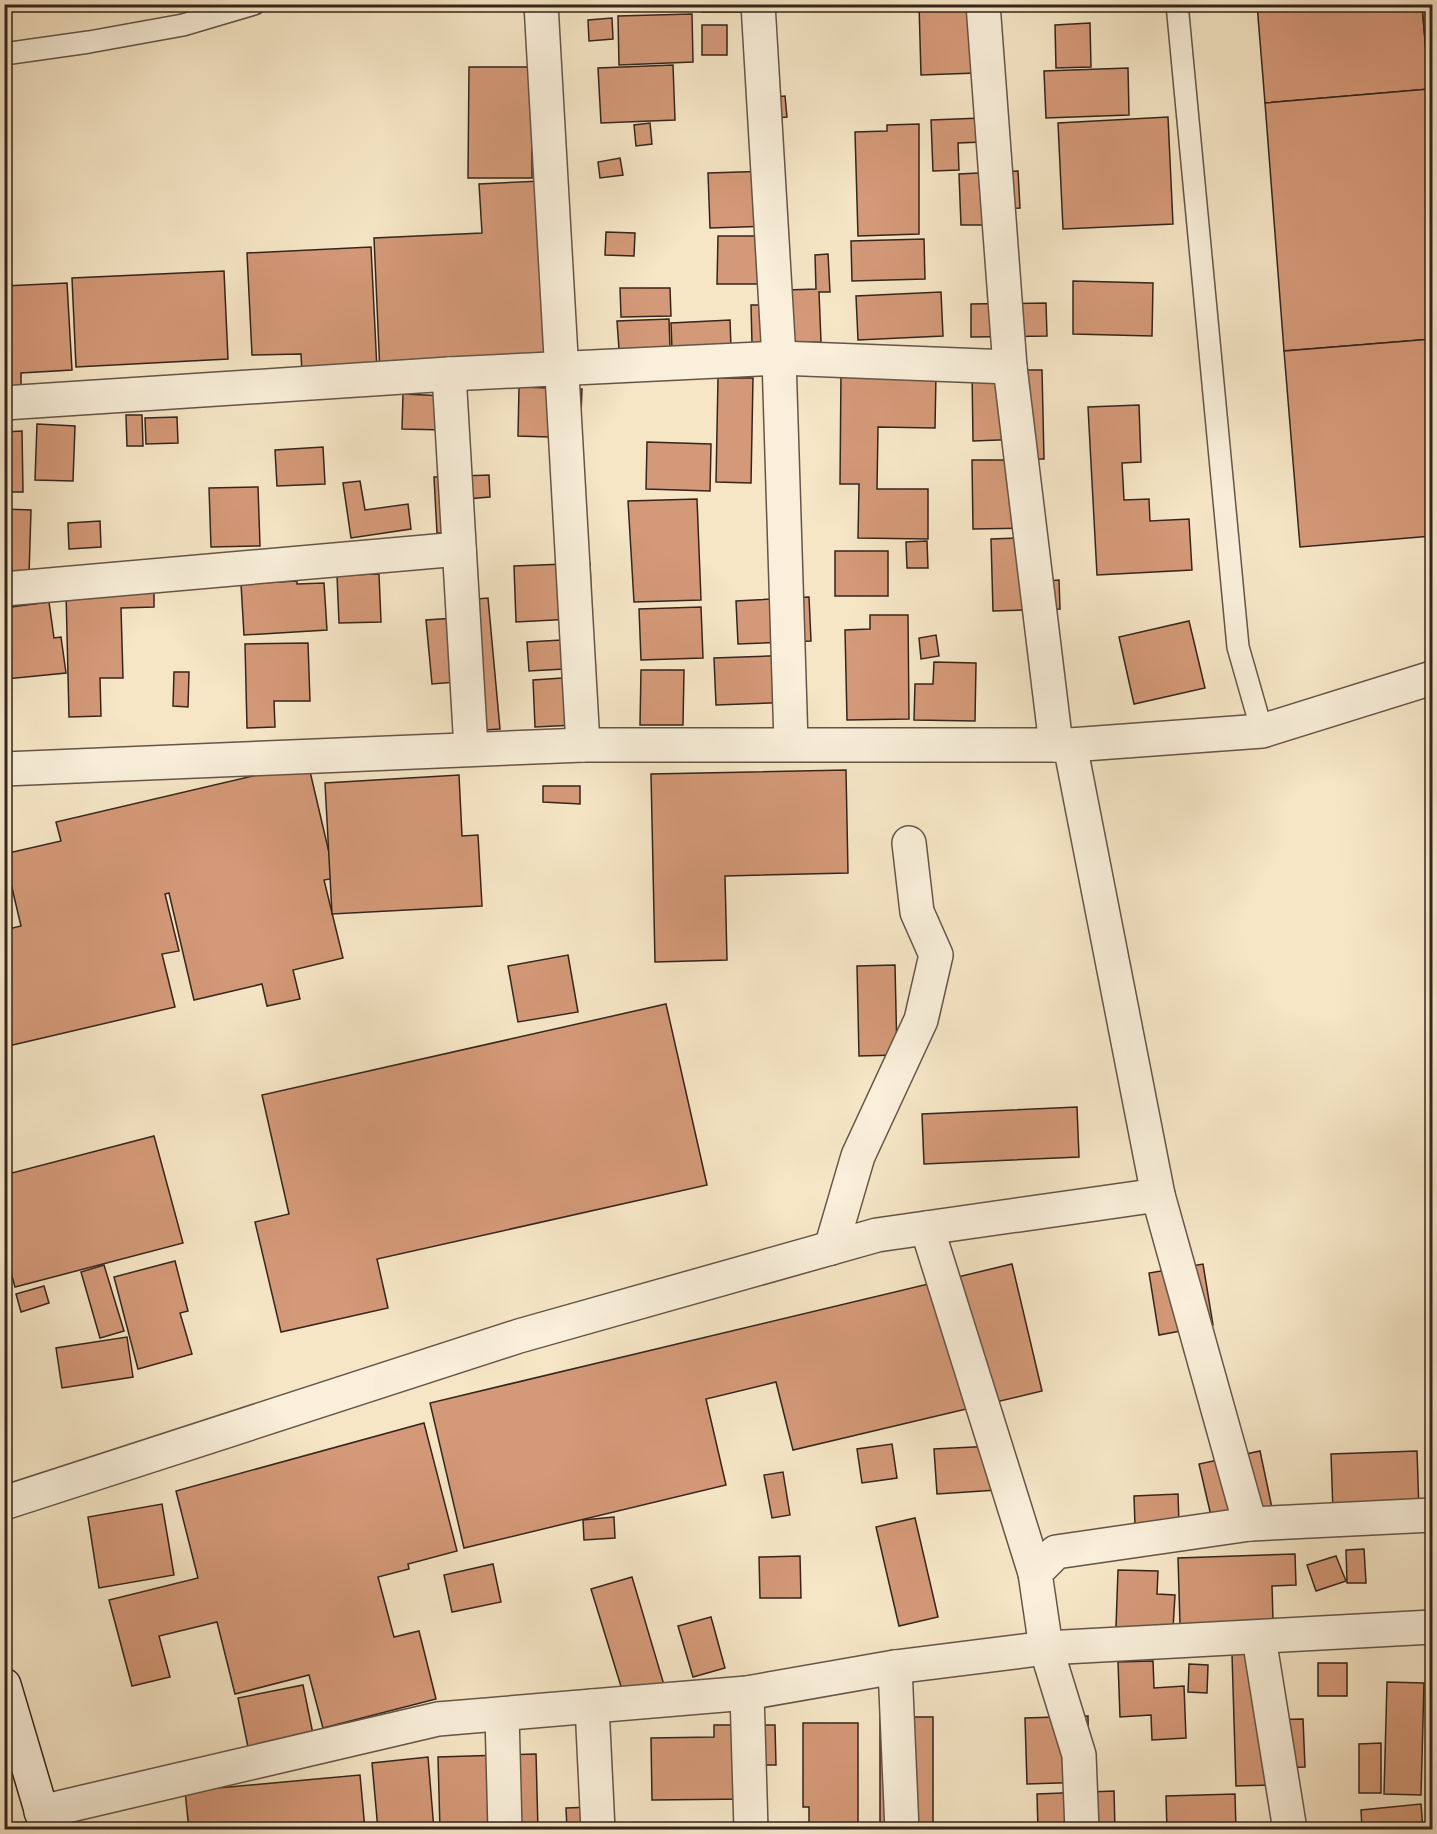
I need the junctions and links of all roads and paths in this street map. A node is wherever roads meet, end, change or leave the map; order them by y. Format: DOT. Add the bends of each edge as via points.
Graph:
graph roads {
  1 [pos="254,4"];
  2 [pos="541,4"];
  3 [pos="758,4"];
  4 [pos="983,4"];
  5 [pos="1178,4"];
  6 [pos="4,54"];
  7 [pos="779,358"];
  8 [pos="1010,367"];
  9 [pos="561,370"];
  10 [pos="449,374"];
  11 [pos="4,403"];
  12 [pos="459,549"];
  13 [pos="4,590"];
  14 [pos="1432,678"];
  15 [pos="1262,731"];
  16 [pos="791,743"];
  17 [pos="583,745"];
  18 [pos="1063,745"];
  19 [pos="471,749"];
  20 [pos="4,769"];
  21 [pos="909,843"];
  22 [pos="1158,1195"];
  23 [pos="927,1228"];
  24 [pos="831,1248"];
  25 [pos="4,1503"];
  26 [pos="1432,1515"];
  27 [pos="1250,1524"];
  28 [pos="1035,1573"];
  29 [pos="1432,1627"];
  30 [pos="1259,1638"];
  31 [pos="1046,1648"];
  32 [pos="895,1667"];
  33 [pos="4,1684"];
  34 [pos="747,1693"];
  35 [pos="592,1706"];
  36 [pos="501,1714"];
  37 [pos="44,1821"];
  38 [pos="505,1830"];
  39 [pos="598,1830"];
  40 [pos="751,1830"];
  41 [pos="902,1830"];
  42 [pos="1082,1830"];
  43 [pos="1290,1830"];
  1 -- 6 [label="lane" via="183,25"];
  2 -- 9 [label="street"];
  3 -- 7 [label="street"];
  4 -- 8 [label="street"];
  5 -- 15 [label="lane" via="1238,647"];
  7 -- 8 [label="street"];
  7 -- 9 [label="street"];
  7 -- 16 [label="street"];
  8 -- 18 [label="street"];
  9 -- 10 [label="street"];
  9 -- 17 [label="street"];
  10 -- 11 [label="street"];
  10 -- 12 [label="street"];
  12 -- 13 [label="street"];
  12 -- 19 [label="street"];
  14 -- 15 [label="street"];
  15 -- 18 [label="street"];
  16 -- 17 [label="street"];
  16 -- 18 [label="street"];
  17 -- 19 [label="street"];
  18 -- 22 [label="street"];
  19 -- 20 [label="street"];
  21 -- 24 [label="street" via="917,912 936,956 921,1020 858,1155"];
  22 -- 23 [label="street"];
  22 -- 27 [label="street"];
  23 -- 24 [label="street" via="877,1234"];
  23 -- 28 [label="street"];
  24 -- 25 [label="street" via="519,1336"];
  26 -- 27 [label="street"];
  27 -- 28 [label="street" via="1056,1552"];
  28 -- 31 [label="street"];
  29 -- 30 [label="street"];
  30 -- 31 [label="street"];
  30 -- 43 [label="street"];
  31 -- 32 [label="street"];
  31 -- 42 [label="street" via="1079,1755"];
  32 -- 34 [label="street"];
  32 -- 41 [label="street"];
  33 -- 37 [label="street"];
  34 -- 35 [label="street"];
  34 -- 40 [label="street"];
  35 -- 36 [label="street"];
  35 -- 39 [label="street"];
  36 -- 37 [label="street" via="438,1719"];
  36 -- 38 [label="street"];
}
